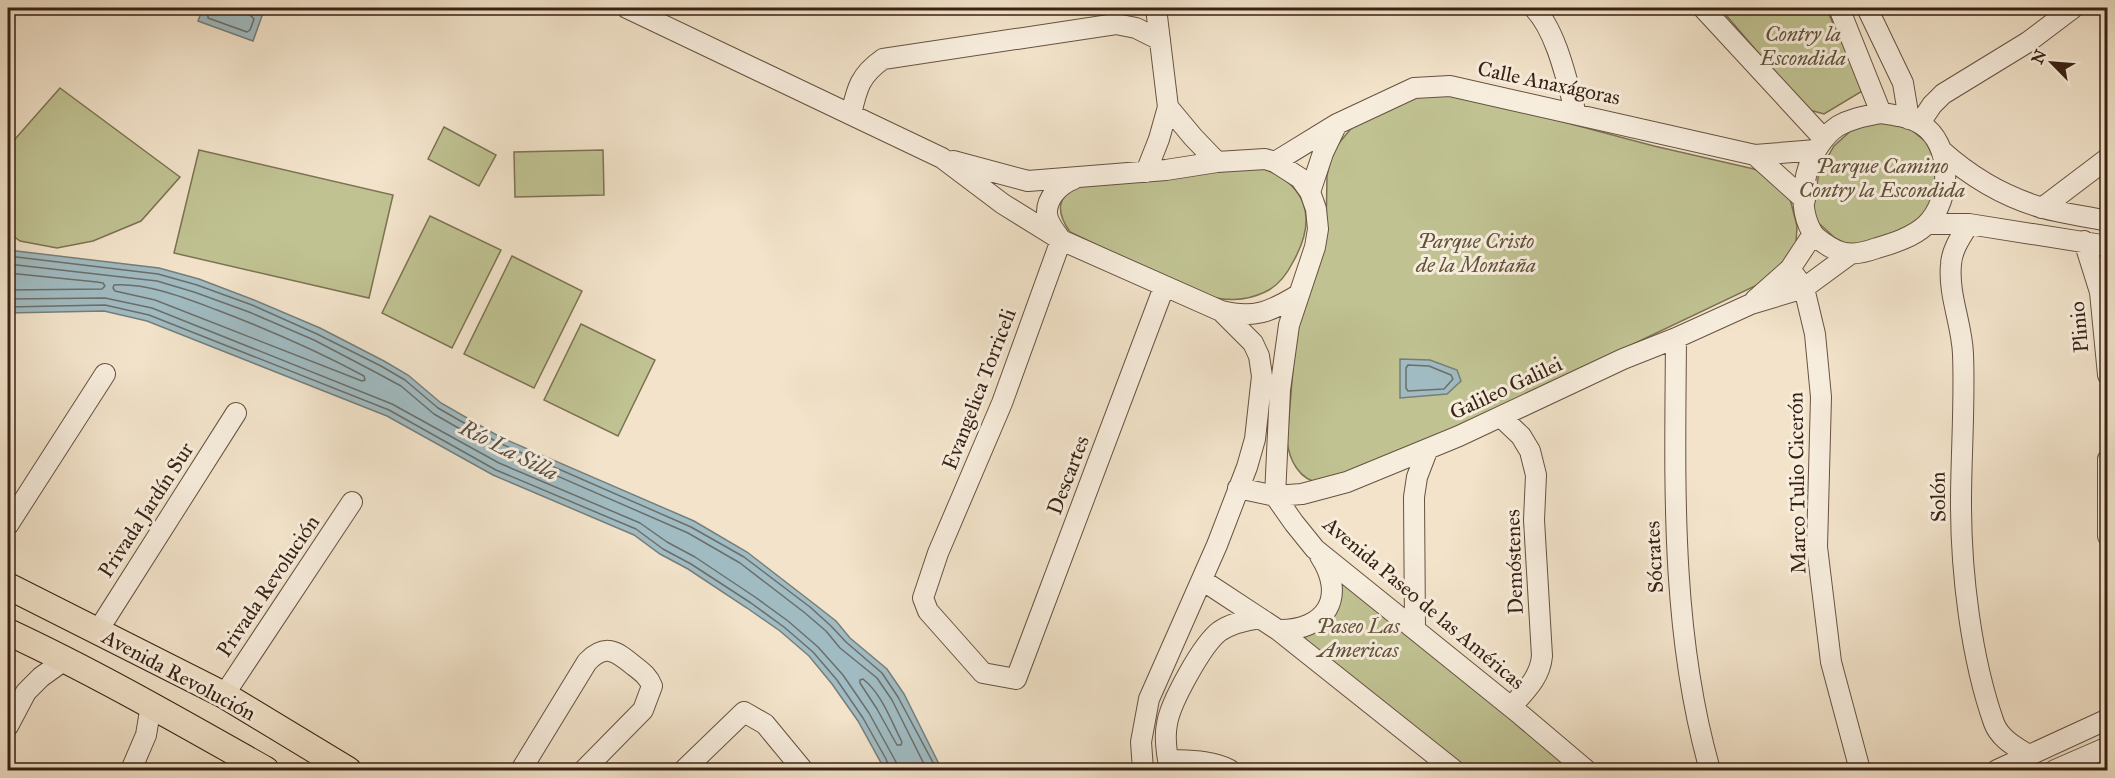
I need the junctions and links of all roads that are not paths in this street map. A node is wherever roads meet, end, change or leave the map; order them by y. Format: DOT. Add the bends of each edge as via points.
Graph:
graph roads {
  1 [pos="627,8"];
  2 [pos="1156,8"];
  3 [pos="1534,8"];
  4 [pos="1703,8"];
  5 [pos="1839,8"];
  6 [pos="1867,8"];
  7 [pos="2073,8"];
  8 [pos="1160,40"];
  9 [pos="1168,107"];
  10 [pos="1881,113"];
  11 [pos="851,114"];
  12 [pos="1576,114"];
  13 [pos="1915,121"];
  14 [pos="1337,124"];
  15 [pos="1820,144"];
  16 [pos="1942,151"];
  17 [pos="1755,155"];
  18 [pos="942,158"];
  19 [pos="2108,158"];
  20 [pos="1217,162"];
  21 [pos="1275,162"];
  22 [pos="1146,172"];
  23 [pos="1074,178"];
  24 [pos="1310,192"];
  25 [pos="1804,200"];
  26 [pos="2042,208"];
  27 [pos="2108,220"];
  28 [pos="1927,224"];
  29 [pos="1969,224"];
  30 [pos="1813,234"];
  31 [pos="1060,240"];
  32 [pos="2084,241"];
  33 [pos="2108,246"];
  34 [pos="1849,255"];
  35 [pos="1790,269"];
  36 [pos="1164,287"];
  37 [pos="1804,288"];
  38 [pos="1298,295"];
  39 [pos="1751,304"];
  40 [pos="1221,312"];
  41 [pos="1676,338"];
  42 [pos="105,374"];
  43 [pos="2108,375"];
  44 [pos="236,413"];
  45 [pos="1502,417"];
  46 [pos="1426,451"];
  47 [pos="2108,459"];
  48 [pos="1238,488"];
  49 [pos="1275,496"];
  50 [pos="352,502"];
  51 [pos="8,525"];
  52 [pos="2108,536"];
  53 [pos="1316,549"];
  54 [pos="1202,580"];
  55 [pos="8,586"];
  56 [pos="1260,618"];
  57 [pos="1414,628"];
  58 [pos="1278,630"];
  59 [pos="8,632"];
  60 [pos="97,632"];
  61 [pos="66,659"];
  62 [pos="1016,679"];
  63 [pos="224,695"];
  64 [pos="151,705"];
  65 [pos="1511,707"];
  66 [pos="2108,719"];
  67 [pos="8,726"];
  68 [pos="2108,747"];
  69 [pos="2030,756"];
  70 [pos="1169,766"];
  71 [pos="131,771"];
  72 [pos="266,771"];
  73 [pos="348,771"];
  74 [pos="521,771"];
  75 [pos="584,771"];
  76 [pos="684,771"];
  77 [pos="803,771"];
  78 [pos="1143,771"];
  79 [pos="1230,771"];
  80 [pos="1454,771"];
  81 [pos="1586,771"];
  82 [pos="1710,771"];
  83 [pos="1860,771"];
  84 [pos="1997,771"];
  85 [pos="2055,771"];
  1 -- 11 [label="street"];
  2 -- 8 [label="street"];
  3 -- 12 [label="street" via="1560,56"];
  4 -- 15 [label="street"];
  5 -- 10 [label="street"];
  6 -- 13 [label="street" via="1903,83"];
  7 -- 13 [label="street" via="2028,42 1943,94"];
  8 -- 9 [label="street"];
  8 -- 11 [label="street" via="1136,28 1116,24 883,59 863,75"];
  9 -- 20 [label="street"];
  9 -- 22 [label="street"];
  10 -- 13 [label="street"];
  10 -- 15 [label="street" via="1855,118 1837,127"];
  11 -- 18 [label="street"];
  12 -- 14 [label="street, Calle Anaxágoras" via="1450,86 1414,88"];
  12 -- 17 [label="street, Calle Anaxágoras"];
  13 -- 16 [label="street" via="1927,129"];
  14 -- 21 [label="street, Calle Anaxágoras"];
  14 -- 24 [label="street"];
  15 -- 17 [label="street, Calle Anaxágoras"];
  15 -- 25 [label="street" via="1807,169"];
  16 -- 26 [label="street" via="1964,171"];
  16 -- 28 [label="street" via="1945,184 1939,206"];
  17 -- 25 [label="street, Calle Anaxágoras"];
  18 -- 23 [label="street" via="1028,181"];
  18 -- 31 [label="street"];
  19 -- 26 [label="street"];
  20 -- 21 [label="street"];
  20 -- 22 [label="street"];
  21 -- 24 [label="street" via="1300,178"];
  22 -- 23 [label="street"];
  23 -- 31 [label="street" via="1054,192 1049,204 1047,214"];
  24 -- 38 [label="street" via="1318,230"];
  25 -- 30 [label="street"];
  26 -- 27 [label="street"];
  28 -- 29 [label="street"];
  28 -- 34 [label="street" via="1910,236"];
  29 -- 32 [label="street"];
  29 -- 69 [label="street, Solón" via="1955,247 1951,263 1963,352 1964,573 1976,659 1995,725 2003,738"];
  30 -- 34 [label="street"];
  30 -- 35 [label="street, Galileo Galilei"];
  31 -- 36 [label="street"];
  31 -- 62 [label="street, Evangelica Torriceli" via="1002,403 923,598 928,611 983,673"];
  32 -- 33 [label="street"];
  32 -- 43 [label="street, Plinio" via="2100,292"];
  34 -- 37 [label="street, Galileo Galilei"];
  35 -- 37 [label="street, Marco Tulio Cicerón"];
  35 -- 39 [label="street, Galileo Galilei"];
  36 -- 40 [label="street"];
  36 -- 62 [label="street, Descartes"];
  37 -- 39 [label="street, Galileo Galilei"];
  37 -- 83 [label="street, Marco Tulio Cicerón" via="1815,334 1821,397 1817,547 1831,662"];
  38 -- 40 [label="street" via="1254,316"];
  38 -- 49 [label="street" via="1289,325 1280,390"];
  39 -- 41 [label="street, Galileo Galilei"];
  40 -- 48 [label="street" via="1253,343 1262,376 1255,439"];
  41 -- 45 [label="street, Galileo Galilei" via="1623,358"];
  41 -- 82 [label="street, Sócrates" via="1676,521 1681,619 1699,733"];
  42 -- 51 [label="street"];
  44 -- 60 [label="street, Privada Jardín Sur"];
  45 -- 46 [label="street, Galileo Galilei"];
  45 -- 65 [label="street, Demóstenes" via="1530,451 1536,475 1534,520 1542,656 1536,679"];
  46 -- 49 [label="street, Galileo Galilei" via="1329,487"];
  46 -- 57 [label="street" via="1414,497"];
  47 -- 52 [label="street"];
  48 -- 49 [label="street, Galileo Galilei"];
  48 -- 54 [label="street"];
  49 -- 53 [label="street, Avenida Paseo de las Américas"];
  50 -- 63 [label="street, Privada Revolución"];
  53 -- 57 [label="street, Avenida Paseo de las Américas"];
  53 -- 58 [label="street" via="1330,575 1332,589 1322,618 1308,627"];
  54 -- 56 [label="street"];
  54 -- 78 [label="street" via="1149,699 1141,742"];
  55 -- 60 [label="main road, Avenida Revolución"];
  56 -- 58 [label="street"];
  56 -- 70 [label="street" via="1221,630 1202,649 1173,704 1167,724"];
  57 -- 65 [label="street, Avenida Paseo de las Américas"];
  58 -- 80 [label="street"];
  59 -- 61 [label="main road, Avenida Revolución"];
  60 -- 63 [label="main road, Avenida Revolución"];
  61 -- 64 [label="main road, Avenida Revolución"];
  61 -- 67 [label="street" via="26,692"];
  63 -- 73 [label="main road, Avenida Revolución"];
  64 -- 71 [label="street" via="146,735"];
  64 -- 72 [label="main road, Avenida Revolución"];
  65 -- 81 [label="street, Avenida Paseo de las Américas"];
  66 -- 69 [label="street"];
  68 -- 85 [label="street"];
  69 -- 84 [label="street"];
  70 -- 79 [label="street" via="1203,762"];
  74 -- 75 [label="street" via="587,662 594,654 615,651 648,676 652,686 643,710"];
  76 -- 77 [label="street" via="744,711 765,724"];
}
